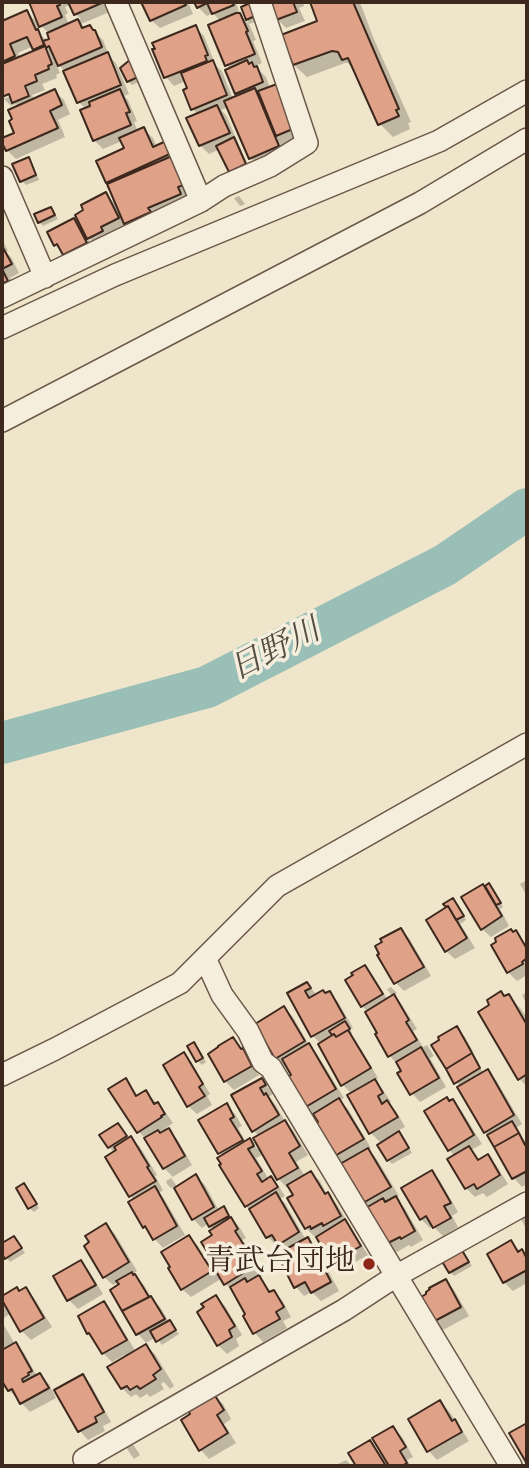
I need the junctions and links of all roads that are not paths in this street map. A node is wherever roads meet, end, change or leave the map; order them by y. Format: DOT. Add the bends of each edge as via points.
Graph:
graph roads {
  1 [pos="116,2"];
  2 [pos="260,2"];
  3 [pos="527,92"];
  4 [pos="527,139"];
  5 [pos="2,177"];
  6 [pos="201,201"];
  7 [pos="44,277"];
  8 [pos="2,297"];
  9 [pos="2,328"];
  10 [pos="2,421"];
  11 [pos="527,744"];
  12 [pos="205,958"];
  13 [pos="2,1075"];
  14 [pos="527,1203"];
  15 [pos="397,1276"];
  16 [pos="85,1459"];
  17 [pos="511,1466"];
  1 -- 6 [label="street"];
  2 -- 6 [label="street" via="307,143"];
  3 -- 9 [label="street" via="439,141 115,275"];
  4 -- 10 [label="street" via="420,203"];
  5 -- 7 [label="street"];
  6 -- 7 [label="street"];
  7 -- 8 [label="street"];
  11 -- 12 [label="street" via="277,886"];
  12 -- 13 [label="street" via="180,983"];
  12 -- 15 [label="street" via="222,995"];
  14 -- 15 [label="street"];
  15 -- 16 [label="street"];
  15 -- 17 [label="street"];
}
